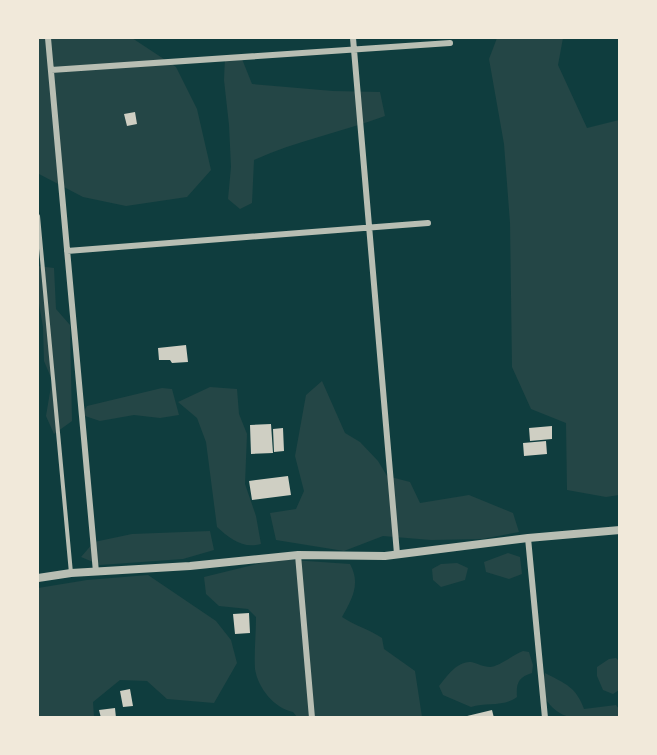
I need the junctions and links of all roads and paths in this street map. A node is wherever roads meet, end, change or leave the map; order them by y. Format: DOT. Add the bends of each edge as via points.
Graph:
graph roads {
  1 [pos="48,38"];
  2 [pos="353,38"];
  3 [pos="450,42"];
  4 [pos="354,49"];
  5 [pos="51,70"];
  6 [pos="38,216"];
  7 [pos="428,223"];
  8 [pos="369,228"];
  9 [pos="67,251"];
  10 [pos="620,530"];
  11 [pos="528,538"];
  12 [pos="397,554"];
  13 [pos="298,555"];
  14 [pos="96,572"];
  15 [pos="71,573"];
  16 [pos="38,578"];
  17 [pos="312,717"];
  18 [pos="545,717"];
  1 -- 5 [label="street"];
  2 -- 4 [label="street"];
  3 -- 4 [label="street"];
  4 -- 5 [label="street"];
  4 -- 8 [label="street"];
  5 -- 9 [label="street"];
  6 -- 15 [label="lane"];
  7 -- 8 [label="street"];
  8 -- 9 [label="street"];
  8 -- 12 [label="street"];
  9 -- 14 [label="street"];
  10 -- 11 [label="street"];
  11 -- 12 [label="street"];
  11 -- 18 [label="street"];
  12 -- 13 [label="street"];
  13 -- 14 [label="street"];
  13 -- 17 [label="street"];
  14 -- 15 [label="street"];
  15 -- 16 [label="street"];
}
